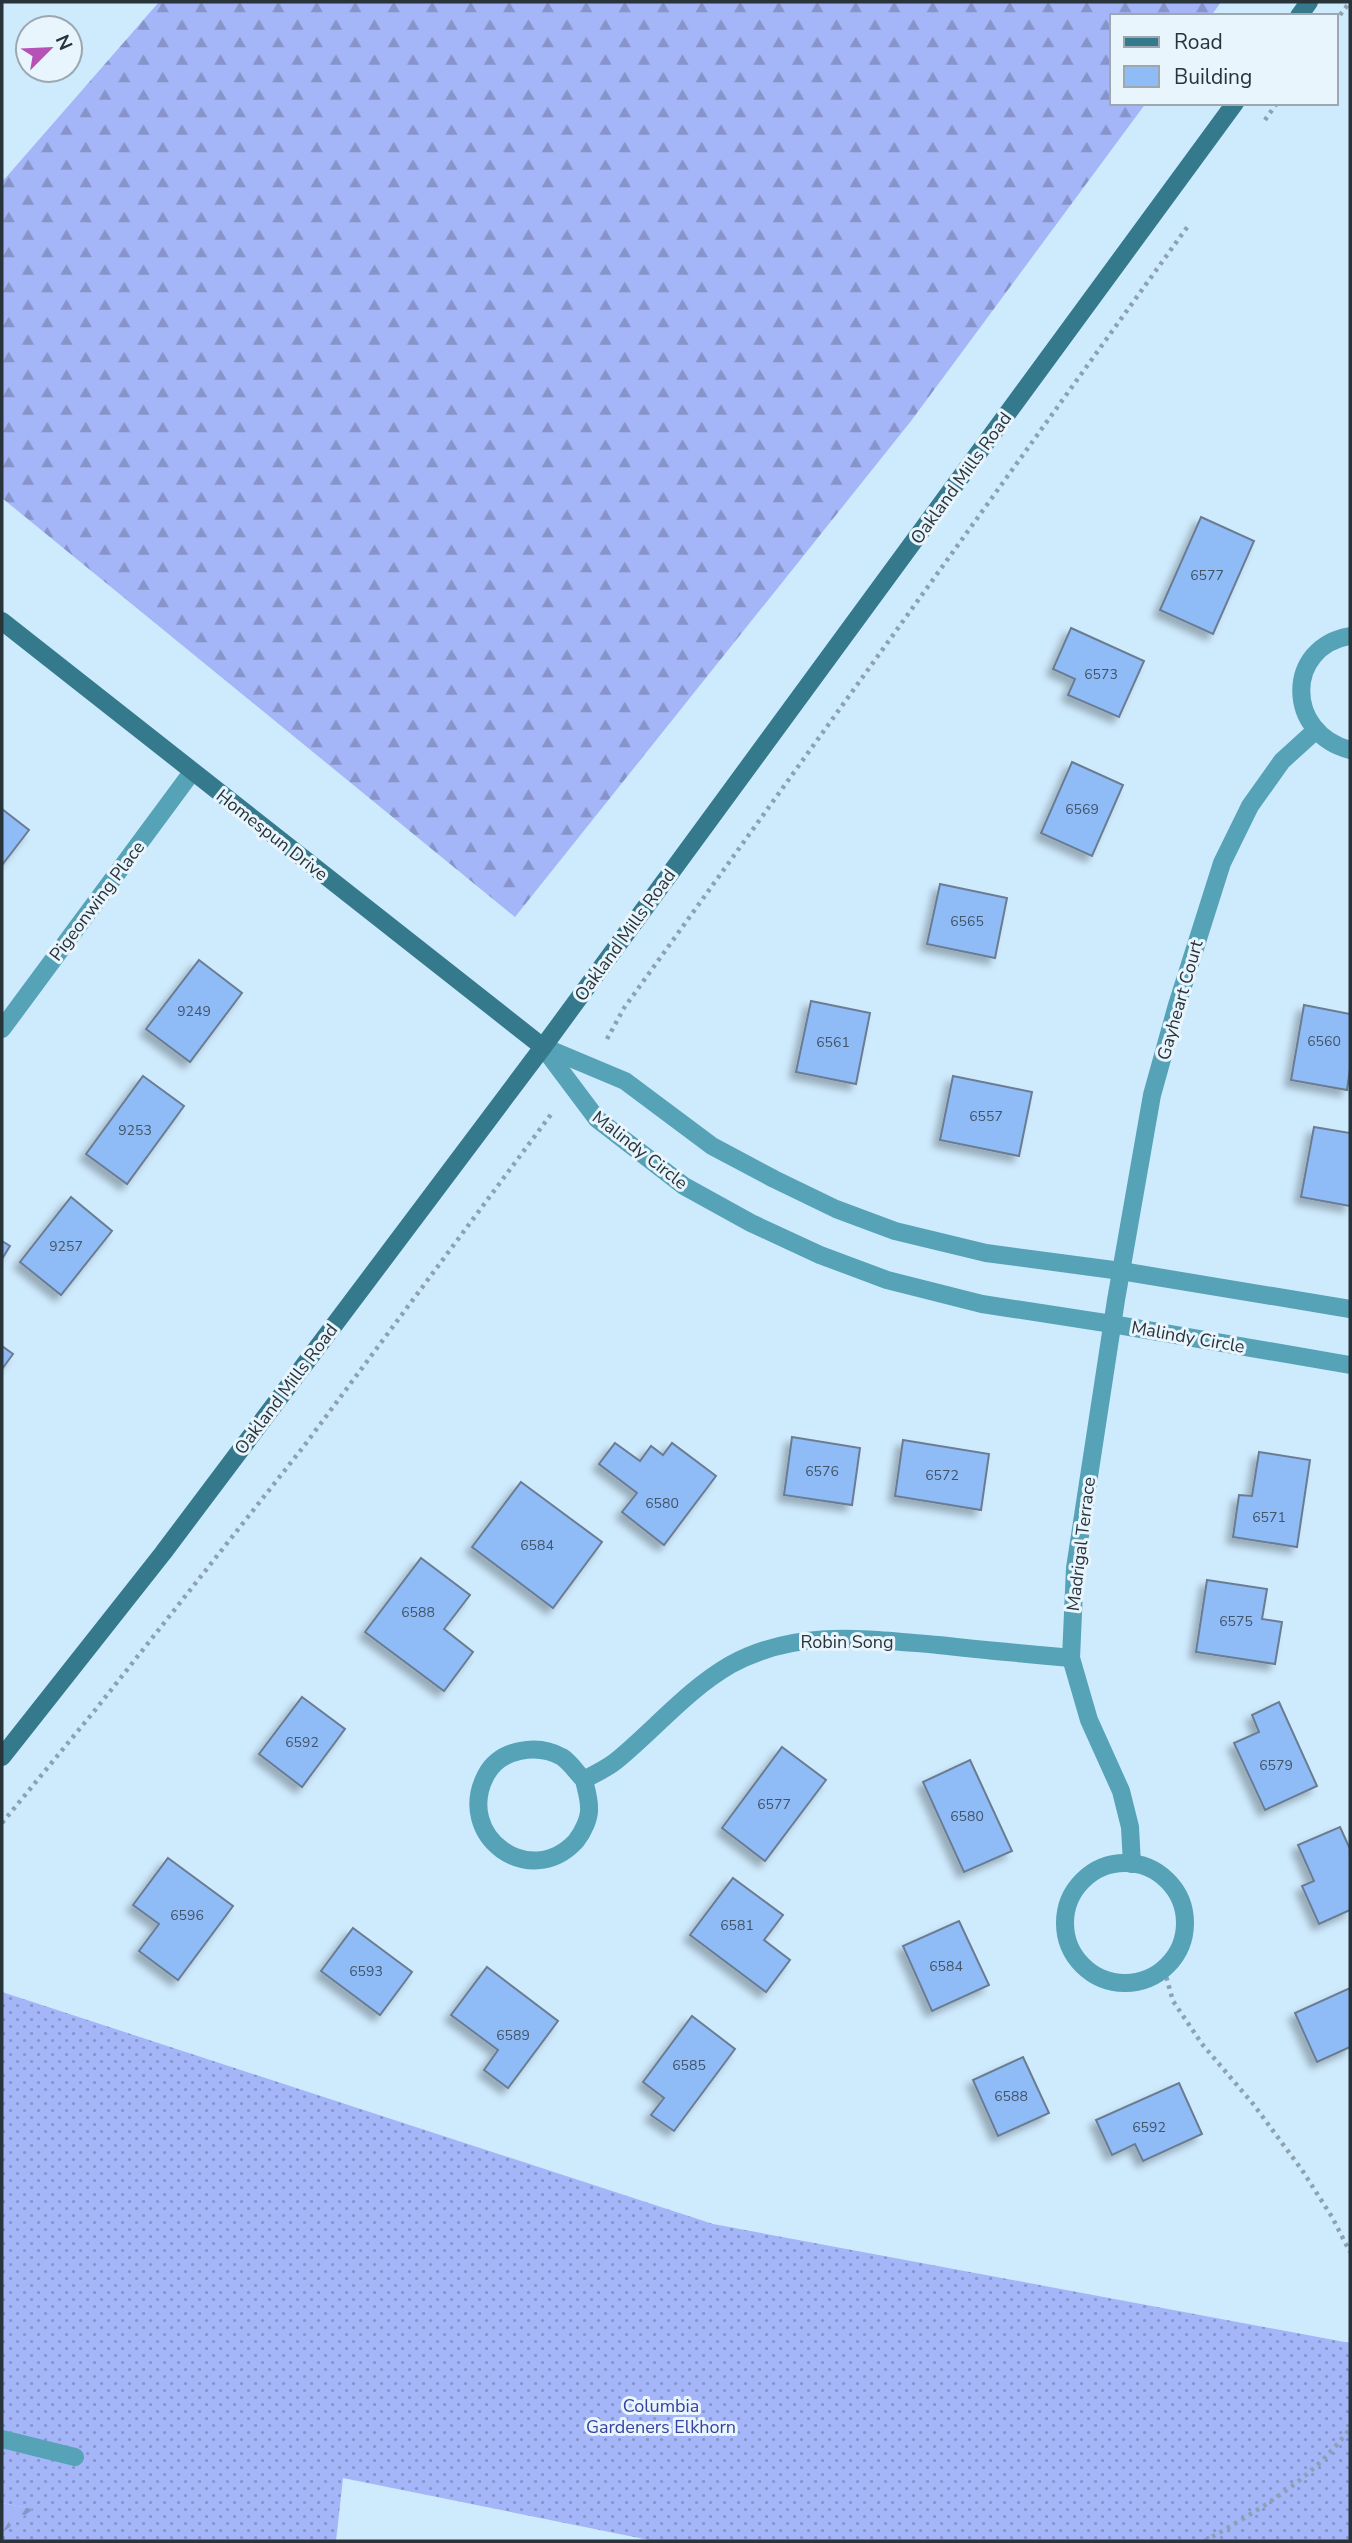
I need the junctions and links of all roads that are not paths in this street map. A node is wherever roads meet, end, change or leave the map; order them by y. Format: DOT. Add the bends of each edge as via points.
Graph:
graph roads {
  1 [pos="1234,105"];
  2 [pos="2,621"];
  3 [pos="1350,636"];
  4 [pos="1315,731"];
  5 [pos="1350,750"];
  6 [pos="192,772"];
  7 [pos="2,1029"];
  8 [pos="543,1047"];
  9 [pos="1121,1271"];
  10 [pos="1116,1300"];
  11 [pos="1350,1309"];
  12 [pos="1112,1324"];
  13 [pos="1350,1366"];
  14 [pos="1071,1658"];
  15 [pos="2,1757"];
  16 [pos="584,1780"];
  17 [pos="1132,1864"];
  18 [pos="2,2439"];
  19 [pos="75,2457"];
  1 -- 8 [label="street, Oakland Mills Road"];
  2 -- 6 [label="street, Homespun Drive"];
  3 -- 4 [label="street" via="1323,647 1303,678 1305,715"];
  4 -- 5 [label="street"];
  4 -- 9 [label="street, Gayheart Court" via="1282,761 1258,795 1222,863 1153,1095"];
  6 -- 7 [label="street, Pigeonwing Place"];
  6 -- 8 [label="street, Homespun Drive"];
  8 -- 9 [label="street" via="625,1081 712,1146 836,1209 895,1231 986,1253"];
  8 -- 12 [label="street, Malindy Circle" via="597,1119 684,1186 751,1223 887,1280 982,1304"];
  8 -- 15 [label="street, Oakland Mills Road" via="163,1553"];
  9 -- 10 [label="street, Gayheart Court"];
  9 -- 11 [label="street"];
  10 -- 12 [label="street, Madrigal Terrace"];
  12 -- 13 [label="street, Malindy Circle"];
  12 -- 14 [label="street, Madrigal Terrace" via="1075,1568"];
  14 -- 16 [label="street, Robin Song" via="871,1639 788,1642 729,1666 614,1763"];
  14 -- 17 [label="street, Madrigal Terrace" via="1088,1720 1121,1791 1130,1827"];
  16 -- 16 [label="street" via="563,1758 544,1750 523,1749 502,1758 487,1773 478,1794 486,1835 497,1848 523,1860 545,1860 566,1851 583,1833 590,1808"];
  17 -- 17 [label="street" via="1112,1864 1094,1872 1079,1885 1065,1921 1076,1958 1108,1981 1128,1983 1164,1969 1184,1936 1184,1916 1167,1881 1151,1869"];
  18 -- 19 [label="street"];
}
